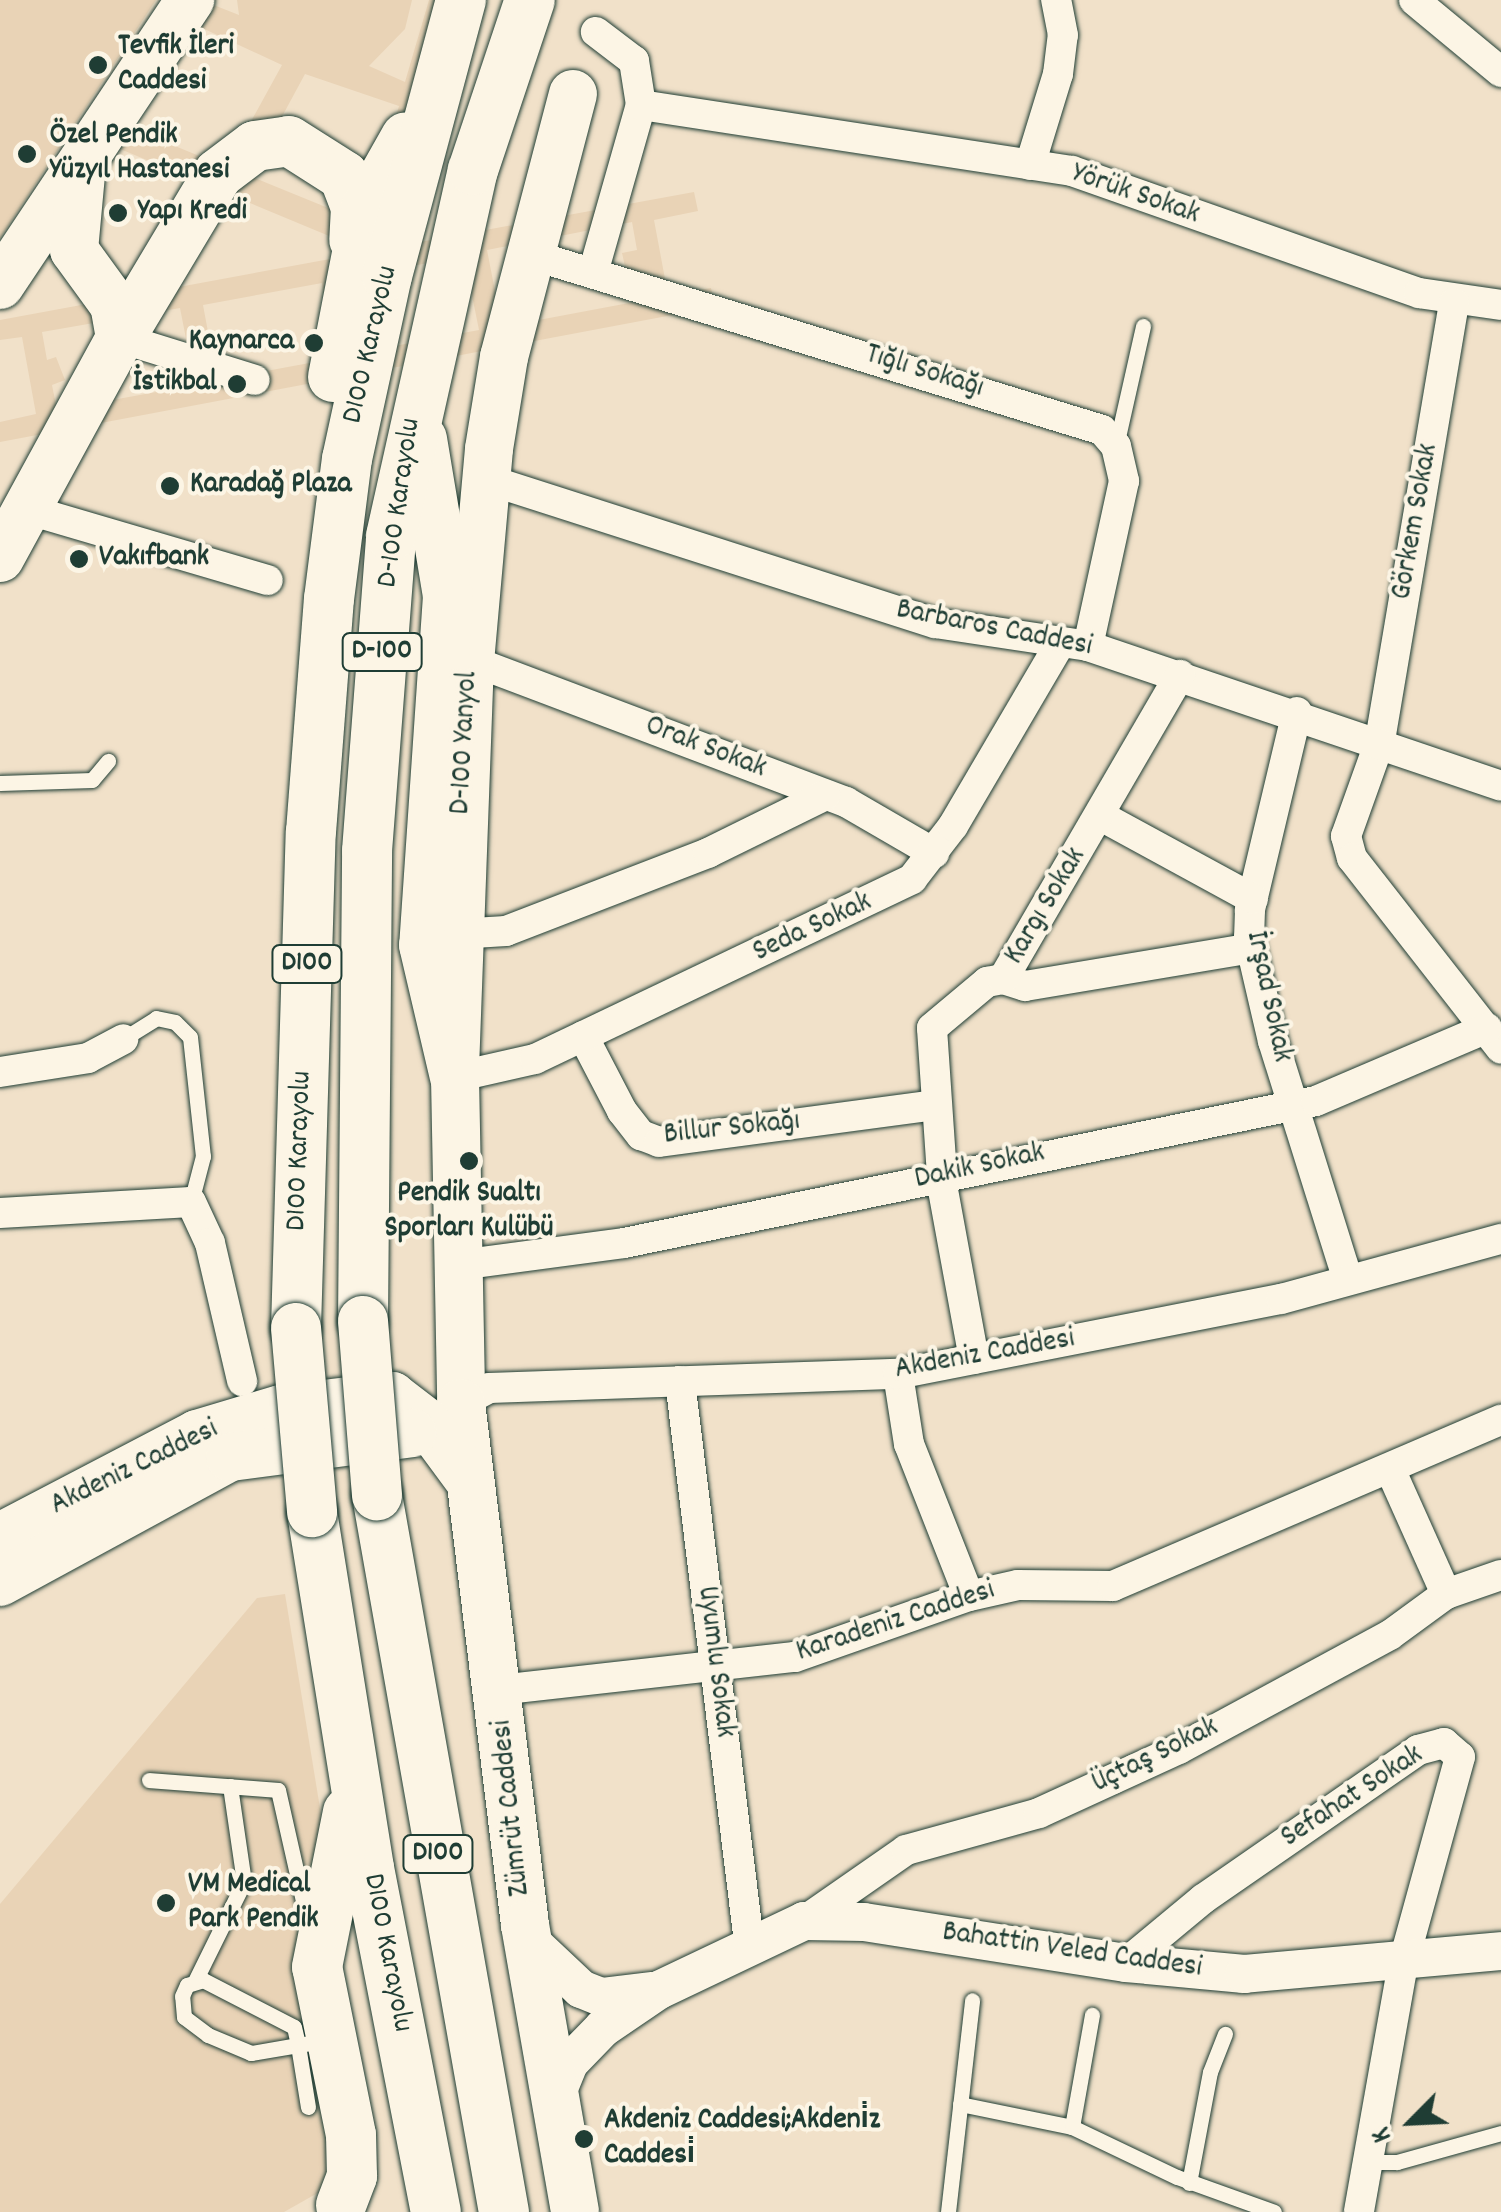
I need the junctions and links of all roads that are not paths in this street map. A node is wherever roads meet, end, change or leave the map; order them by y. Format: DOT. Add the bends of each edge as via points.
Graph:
graph roads {
  1 [pos="190,0"];
  2 [pos="461,0"];
  3 [pos="530,0"];
  4 [pos="1056,0"];
  5 [pos="1414,0"];
  6 [pos="596,32"];
  7 [pos="1501,72"];
  8 [pos="435,90"];
  9 [pos="573,94"];
  10 [pos="642,105"];
  11 [pos="82,164"];
  12 [pos="1030,165"];
  13 [pos="28,240"];
  14 [pos="74,250"];
  15 [pos="353,250"];
  16 [pos="529,254"];
  17 [pos="593,273"];
  18 [pos="0,285"];
  19 [pos="1454,302"];
  20 [pos="1501,305"];
  21 [pos="1143,326"];
  22 [pos="120,338"];
  23 [pos="255,380"];
  24 [pos="416,402"];
  25 [pos="1116,446"];
  26 [pos="486,479"];
  27 [pos="26,509"];
  28 [pos="0,558"];
  29 [pos="268,580"];
  30 [pos="329,599"];
  31 [pos="1074,645"];
  32 [pos="470,660"];
  33 [pos="1180,675"];
  34 [pos="1297,712"];
  35 [pos="1380,741"];
  36 [pos="108,761"];
  37 [pos="0,783"];
  38 [pos="1501,786"];
  39 [pos="826,794"];
  40 [pos="1101,816"];
  41 [pos="934,853"];
  42 [pos="1253,900"];
  43 [pos="457,934"];
  44 [pos="1252,948"];
  45 [pos="1004,978"];
  46 [pos="583,1036"];
  47 [pos="1494,1038"];
  48 [pos="123,1039"];
  49 [pos="0,1072"];
  50 [pos="454,1077"];
  51 [pos="1291,1101"];
  52 [pos="937,1105"];
  53 [pos="942,1176"];
  54 [pos="191,1202"];
  55 [pos="0,1212"];
  56 [pos="1501,1239"];
  57 [pos="460,1266"];
  58 [pos="1347,1277"];
  59 [pos="364,1321"];
  60 [pos="974,1359"];
  61 [pos="898,1374"];
  62 [pos="242,1382"];
  63 [pos="680,1382"];
  64 [pos="444,1413"];
  65 [pos="1501,1420"];
  66 [pos="1392,1471"];
  67 [pos="472,1485"];
  68 [pos="0,1537"];
  69 [pos="1501,1575"];
  70 [pos="0,1582"];
  71 [pos="1446,1594"];
  72 [pos="969,1596"];
  73 [pos="715,1668"];
  74 [pos="499,1690"];
  75 [pos="355,1778"];
  76 [pos="149,1780"];
  77 [pos="230,1786"];
  78 [pos="804,1920"];
  79 [pos="528,1939"];
  80 [pos="749,1942"];
  81 [pos="1501,1950"];
  82 [pos="1126,1963"];
  83 [pos="1403,1964"];
  84 [pos="318,1967"];
  85 [pos="196,1979"];
  86 [pos="659,1990"];
  87 [pos="972,2000"];
  88 [pos="1092,2015"];
  89 [pos="1225,2034"];
  90 [pos="315,2042"];
  91 [pos="412,2085"];
  92 [pos="556,2098"];
  93 [pos="960,2104"];
  94 [pos="308,2107"];
  95 [pos="1072,2127"];
  96 [pos="1501,2133"];
  97 [pos="1369,2162"];
  98 [pos="1189,2183"];
  99 [pos="337,2210"];
  100 [pos="436,2212"];
  101 [pos="504,2212"];
  102 [pos="575,2212"];
  103 [pos="948,2212"];
  104 [pos="1274,2212"];
  105 [pos="1359,2212"];
  1 -- 11 [label="main road"];
  2 -- 8 [label="highway"];
  3 -- 24 [label="highway, D-100 Karayolu / D-100" via="473,170"];
  4 -- 12 [label="street" via="1063,35 1058,74"];
  5 -- 7 [label="street"];
  6 -- 10 [label="street" via="634,61"];
  8 -- 15 [label="highway" via="382,173"];
  8 -- 30 [label="highway, D100 Karayolu / D100" via="347,459"];
  9 -- 16 [label="main road, D-100 Yanyol"];
  10 -- 12 [label="street, Yörük Sokak"];
  10 -- 17 [label="street"];
  11 -- 13 [label="main road"];
  11 -- 14 [label="main road"];
  12 -- 19 [label="street, Yörük Sokak" via="1072,171"];
  13 -- 14 [label="main road" via="60,241"];
  13 -- 18 [label="main road"];
  14 -- 22 [label="main road" via="114,305"];
  15 -- 22 [label="highway" via="356,206 344,176 289,142 255,146 212,184"];
  15 -- 30 [label="highway" via="321,451"];
  16 -- 17 [label="street, Tığlı Sokağı"];
  16 -- 26 [label="main road, D-100 Yanyol"];
  17 -- 25 [label="street, Tığlı Sokağı" via="1092,424"];
  19 -- 20 [label="street, Yörük Sokak"];
  19 -- 35 [label="street, Görkem Sokak"];
  21 -- 25 [label="lane"];
  22 -- 23 [label="street"];
  22 -- 27 [label="main road"];
  24 -- 50 [label="highway" via="448,596 424,945"];
  24 -- 59 [label="highway, D-100 Karayolu / D-100" via="391,536 367,851"];
  25 -- 31 [label="street" via="1124,481"];
  26 -- 31 [label="street, Barbaros Caddesi" via="902,614"];
  26 -- 32 [label="main road, D-100 Yanyol"];
  27 -- 28 [label="main road"];
  27 -- 29 [label="street"];
  30 -- 75 [label="highway, D100 Karayolu / D100, bridge" via="311,832 296,1328 312,1512"];
  31 -- 33 [label="street, Barbaros Caddesi"];
  31 -- 41 [label="street, Seda Sokak"];
  32 -- 39 [label="street, Orak Sokak"];
  32 -- 43 [label="main road, D-100 Yanyol"];
  33 -- 34 [label="street, Barbaros Caddesi"];
  33 -- 40 [label="street, Kargı Sokak"];
  34 -- 35 [label="street, Barbaros Caddesi"];
  34 -- 42 [label="street, İrşad Sokak"];
  35 -- 38 [label="street, Barbaros Caddesi"];
  35 -- 47 [label="street, Görkem Sokak" via="1346,836 1352,858"];
  36 -- 37 [label="lane" via="92,780"];
  39 -- 41 [label="street, Orak Sokak"];
  39 -- 43 [label="street" via="708,852 506,932"];
  40 -- 42 [label="street"];
  40 -- 45 [label="street, Kargı Sokak"];
  41 -- 46 [label="street, Seda Sokak" via="912,880 887,895"];
  42 -- 44 [label="street, İrşad Sokak"];
  43 -- 50 [label="main road, D-100 Yanyol"];
  44 -- 45 [label="street" via="1024,986"];
  44 -- 51 [label="street, İrşad Sokak"];
  45 -- 52 [label="street, Kargı Sokak" via="987,982 932,1028"];
  46 -- 50 [label="street, Seda Sokak" via="535,1059"];
  46 -- 52 [label="street, Billur Sokağı" via="622,1111 641,1135 660,1142"];
  47 -- 51 [label="street, Dakik Sokak" via="1316,1101"];
  48 -- 49 [label="street" via="88,1058"];
  48 -- 54 [label="lane" via="156,1018 175,1022 190,1036 203,1156"];
  50 -- 57 [label="main road, D-100 Yanyol"];
  51 -- 53 [label="street, Dakik Sokak"];
  51 -- 58 [label="street, İrşad Sokak"];
  52 -- 53 [label="street, Kargı Sokak"];
  53 -- 57 [label="street, Dakik Sokak" via="624,1243"];
  53 -- 60 [label="street, Kargı Sokak"];
  54 -- 55 [label="street"];
  54 -- 62 [label="street" via="210,1243"];
  56 -- 58 [label="street, Akdeniz Caddesi"];
  57 -- 64 [label="main road, D-100 Yanyol"];
  58 -- 60 [label="street, Akdeniz Caddesi" via="1281,1299"];
  59 -- 101 [label="highway, D100, bridge" via="377,1495"];
  60 -- 61 [label="street, Akdeniz Caddesi"];
  61 -- 63 [label="street, Akdeniz Caddesi"];
  61 -- 72 [label="street" via="909,1444"];
  63 -- 64 [label="street, Akdeniz Caddesi" via="489,1388"];
  63 -- 73 [label="street, Uyumlu Sokak"];
  64 -- 67 [label="main road, Akdeniz Caddesi"];
  64 -- 68 [label="main road, Akdeniz Caddesi" via="392,1396 243,1418 196,1434"];
  64 -- 70 [label="main road" via="408,1436 230,1457"];
  65 -- 66 [label="street, Karadeniz Caddesi"];
  66 -- 71 [label="street"];
  66 -- 72 [label="street, Karadeniz Caddesi" via="1113,1586 1018,1585"];
  67 -- 74 [label="main road, Zümrüt Caddesi"];
  69 -- 71 [label="street, Üçtaş Sokak"];
  71 -- 78 [label="street, Üçtaş Sokak" via="1390,1635 1179,1749 1039,1812 906,1850"];
  72 -- 73 [label="street, Karadeniz Caddesi" via="795,1657"];
  73 -- 74 [label="street, Karadeniz Caddesi"];
  73 -- 80 [label="street, Uyumlu Sokak"];
  74 -- 79 [label="main road, Zümrüt Caddesi"];
  75 -- 84 [label="highway"];
  75 -- 91 [label="highway, D100 Karayolu / D100"];
  76 -- 77 [label="lane"];
  77 -- 84 [label="lane" via="278,1790"];
  77 -- 85 [label="lane" via="244,1882"];
  78 -- 80 [label="street, Bahattin Veled Caddesi"];
  78 -- 82 [label="street, Bahattin Veled Caddesi" via="864,1922"];
  79 -- 86 [label="street" via="559,1974 600,1997"];
  79 -- 92 [label="main road, Zümrüt Caddesi"];
  80 -- 86 [label="street, Bahattin Veled Caddesi"];
  81 -- 83 [label="street, Bahattin Veled Caddesi"];
  82 -- 83 [label="street, Bahattin Veled Caddesi" via="1244,1974"];
  82 -- 83 [label="street, Sefahat Sokak" via="1203,1898 1418,1750 1444,1743 1460,1757"];
  83 -- 97 [label="street"];
  84 -- 90 [label="highway"];
  85 -- 90 [label="lane"];
  85 -- 90 [label="lane" via="180,2005 184,2017 208,2035 250,2053"];
  86 -- 92 [label="street" via="583,2046"];
  87 -- 93 [label="lane"];
  88 -- 95 [label="lane"];
  89 -- 98 [label="lane" via="1210,2072"];
  90 -- 94 [label="lane"];
  90 -- 99 [label="highway" via="351,2135 352,2176"];
  91 -- 99 [label="highway" via="391,2161"];
  91 -- 100 [label="highway, D100 Karayolu / D100"];
  92 -- 102 [label="main road, Zümrüt Caddesi"];
  93 -- 95 [label="lane"];
  93 -- 103 [label="lane"];
  95 -- 98 [label="lane"];
  96 -- 97 [label="lane" via="1397,2162"];
  97 -- 105 [label="street"];
  98 -- 104 [label="lane"];
}
